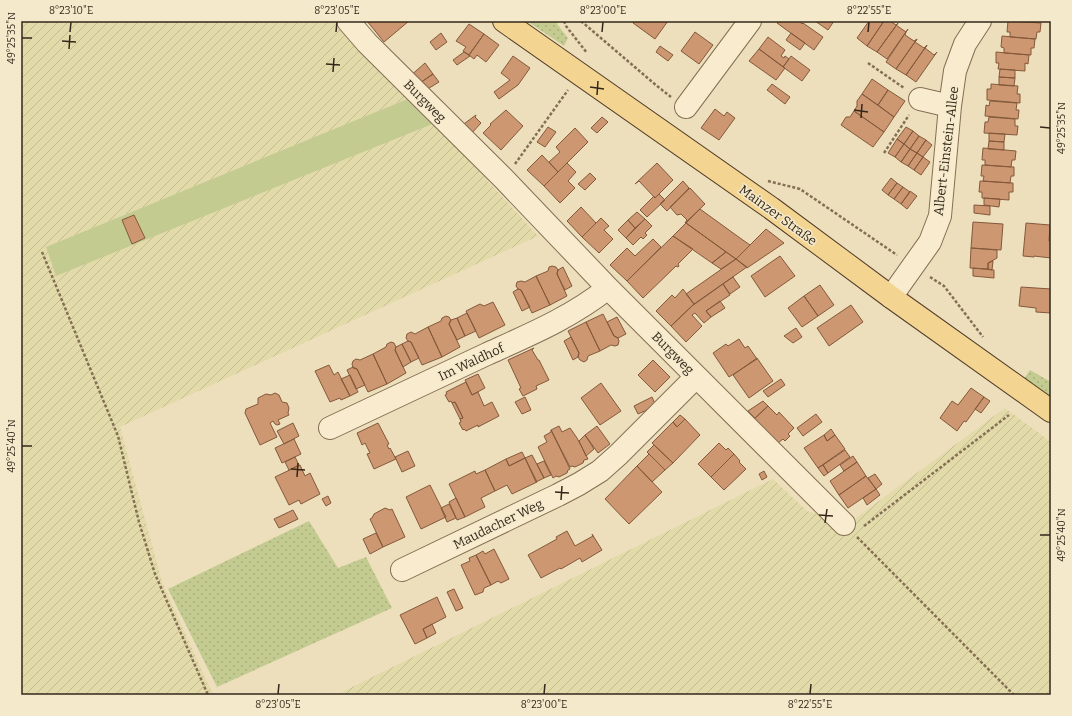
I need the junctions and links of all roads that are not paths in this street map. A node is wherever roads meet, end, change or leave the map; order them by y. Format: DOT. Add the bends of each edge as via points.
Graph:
graph roads {
  1 [pos="348,21"];
  2 [pos="504,21"];
  3 [pos="750,21"];
  4 [pos="980,21"];
  5 [pos="920,99"];
  6 [pos="950,106"];
  7 [pos="686,107"];
  8 [pos="608,288"];
  9 [pos="891,297"];
  10 [pos="696,377"];
  11 [pos="1051,411"];
  12 [pos="330,428"];
  13 [pos="849,528"];
  14 [pos="402,570"];
  1 -- 8 [label="street, Burgweg"];
  2 -- 9 [label="main road, Mainzer Straße" via="770,208"];
  3 -- 7 [label="street"];
  4 -- 6 [label="street, Albert-Einstein-Allee" via="965,44 955,71"];
  5 -- 6 [label="street"];
  6 -- 9 [label="street, Albert-Einstein-Allee" via="940,216 930,242"];
  8 -- 10 [label="street, Burgweg"];
  8 -- 12 [label="street, Im Waldhof" via="572,313"];
  9 -- 11 [label="main road, Mainzer Straße"];
  10 -- 13 [label="street, Burgweg"];
  10 -- 14 [label="street, Maudacher Weg" via="600,471 558,495"];
}
